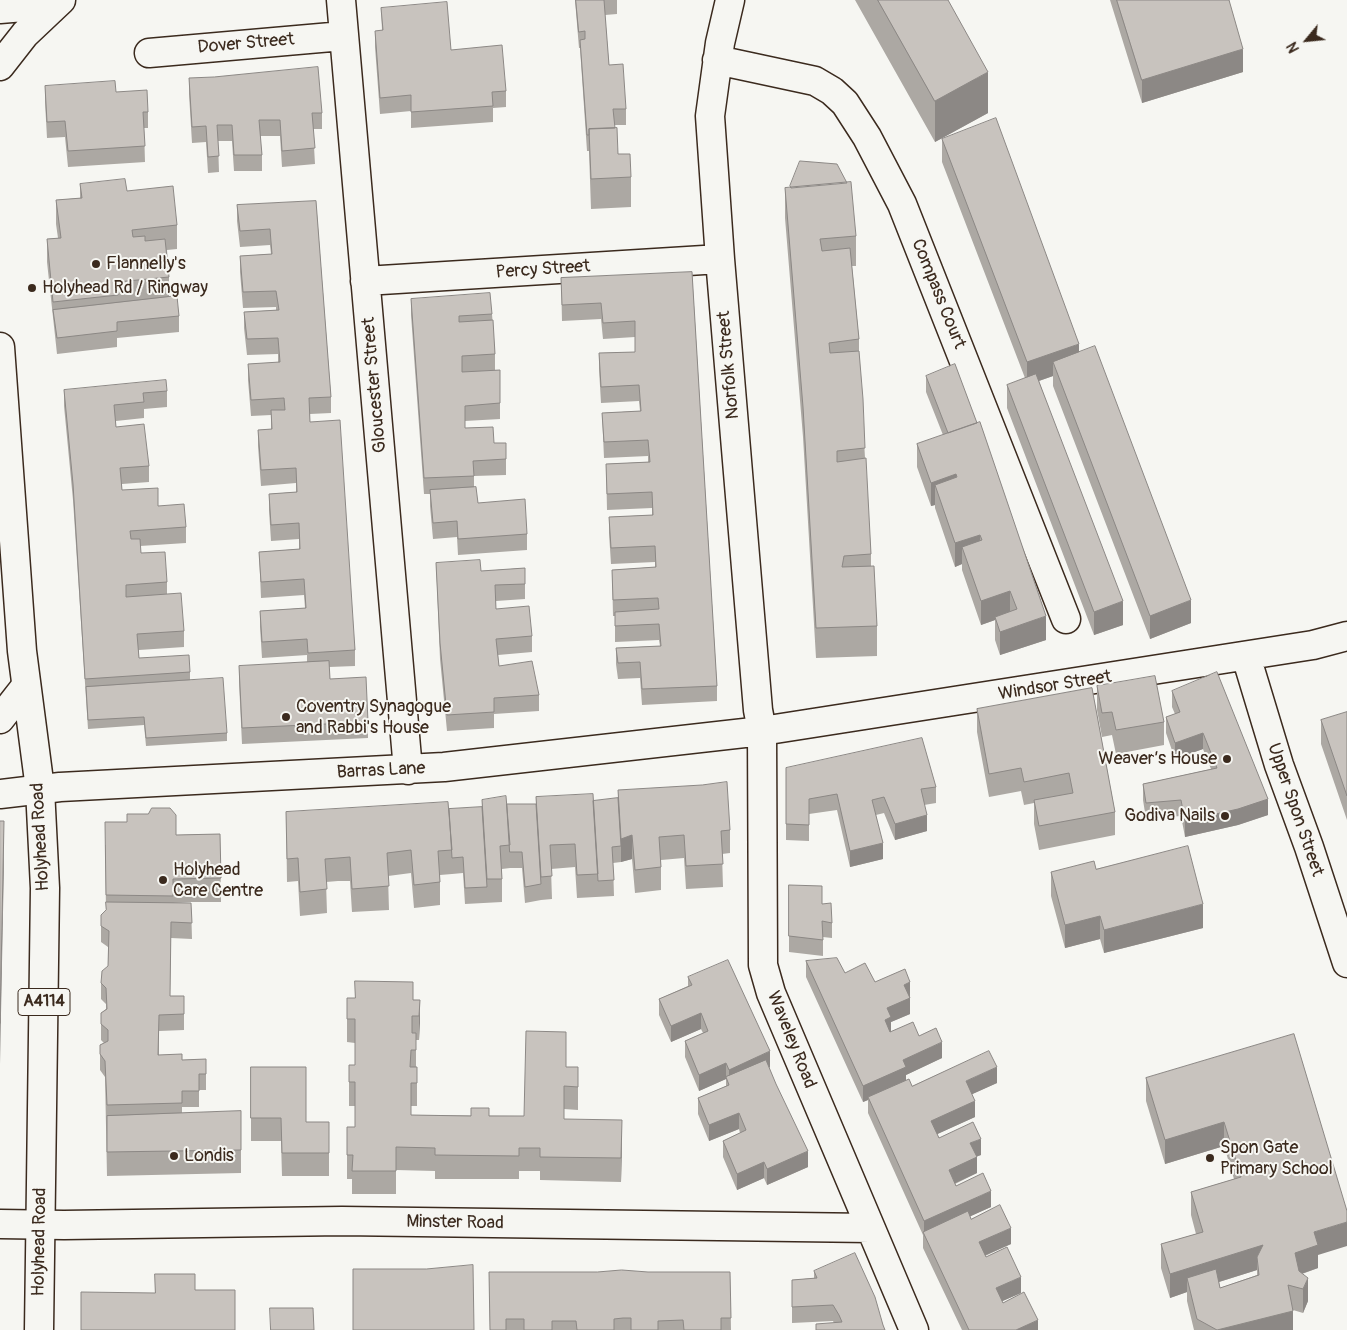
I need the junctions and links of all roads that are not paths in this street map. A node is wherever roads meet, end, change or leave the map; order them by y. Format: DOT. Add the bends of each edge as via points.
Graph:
graph roads {
  1 [pos="48,0"];
  2 [pos="61,0"];
  3 [pos="341,0"];
  4 [pos="730,0"];
  5 [pos="0,9"];
  6 [pos="343,36"];
  7 [pos="148,52"];
  8 [pos="717,60"];
  9 [pos="0,66"];
  10 [pos="720,259"];
  11 [pos="366,282"];
  12 [pos="0,347"];
  13 [pos="1066,619"];
  14 [pos="1347,636"];
  15 [pos="1246,656"];
  16 [pos="26,686"];
  17 [pos="0,719"];
  18 [pos="762,731"];
  19 [pos="408,770"];
  20 [pos="40,789"];
  21 [pos="0,794"];
  22 [pos="1347,964"];
  23 [pos="0,1224"];
  24 [pos="40,1224"];
  25 [pos="870,1228"];
  26 [pos="39,1330"];
  27 [pos="914,1330"];
  1 -- 5 [label="main road"];
  2 -- 9 [label="main road" via="25,34"];
  3 -- 6 [label="main road, Gloucester Street"];
  4 -- 8 [label="main road, Norfolk Street"];
  6 -- 7 [label="main road, Dover Street"];
  6 -- 11 [label="main road, Gloucester Street"];
  8 -- 10 [label="main road, Norfolk Street" via="710,116"];
  8 -- 13 [label="main road, Compass Court" via="815,81 845,103 867,137 902,204"];
  10 -- 11 [label="main road, Percy Street"];
  10 -- 18 [label="main road, Norfolk Street"];
  11 -- 19 [label="main road, Gloucester Street"];
  12 -- 16 [label="main road, Holyhead Road / A4114"];
  14 -- 15 [label="main road, Windsor Street"];
  15 -- 18 [label="main road, Windsor Street"];
  15 -- 22 [label="main road, Upper Spon Street" via="1279,765"];
  16 -- 17 [label="main road"];
  16 -- 20 [label="main road, Holyhead Road / A4114"];
  18 -- 19 [label="main road, Barras Lane"];
  18 -- 25 [label="main road, Waveley Road" via="763,965 771,993"];
  19 -- 20 [label="main road, Barras Lane"];
  20 -- 21 [label="main road, Barras Lane"];
  20 -- 24 [label="main road, Holyhead Road / A4114" via="45,888"];
  23 -- 24 [label="main road, Minster Road"];
  24 -- 25 [label="main road, Minster Road" via="342,1221"];
  24 -- 26 [label="main road, Holyhead Road / A4114"];
  25 -- 27 [label="main road, Waveley Road"];
}
